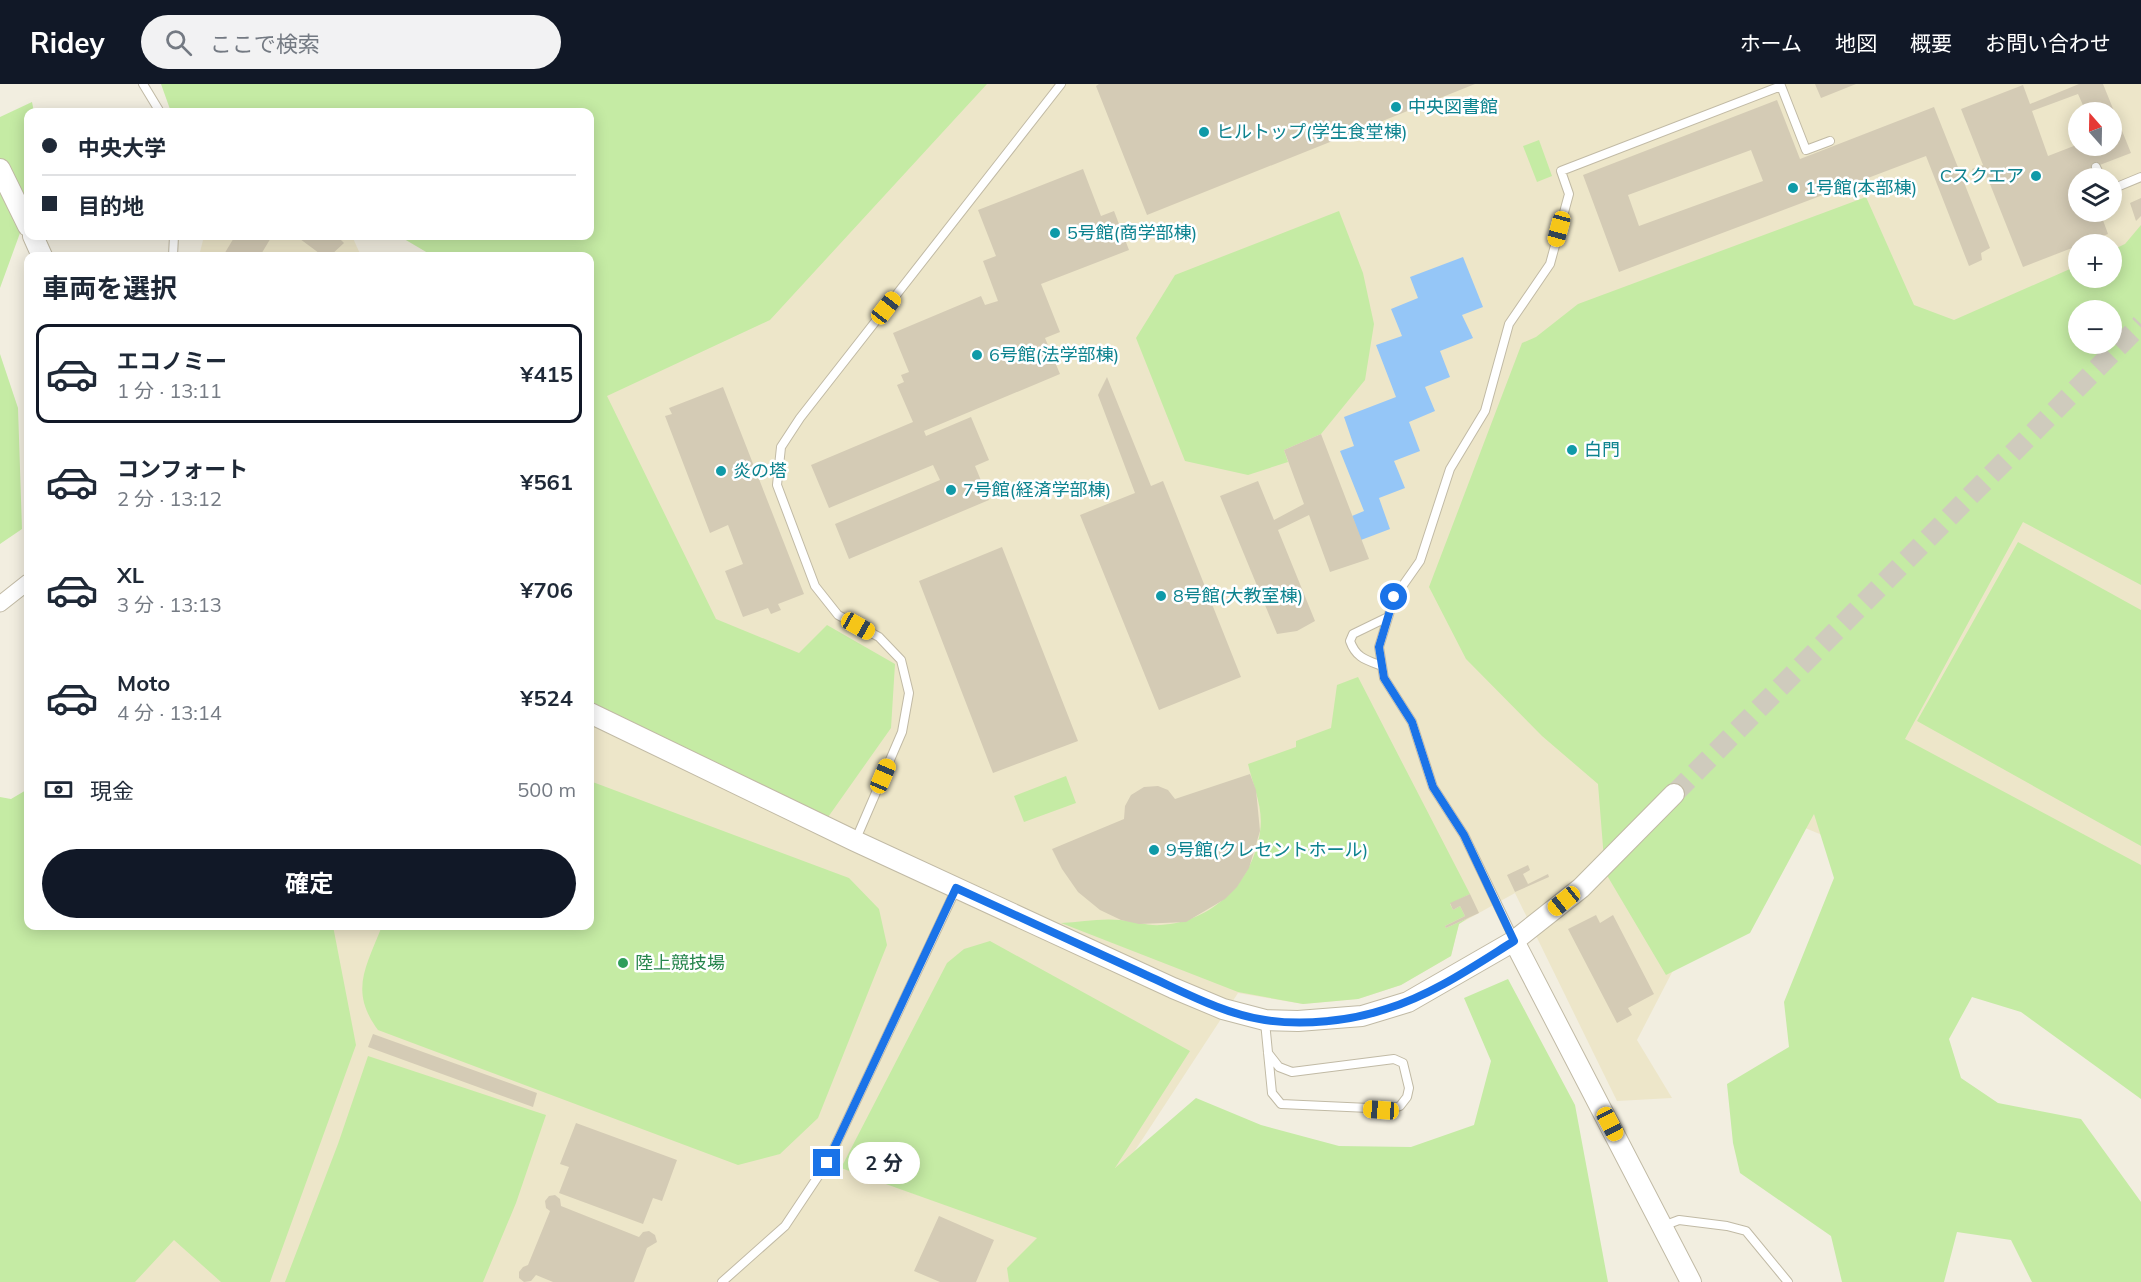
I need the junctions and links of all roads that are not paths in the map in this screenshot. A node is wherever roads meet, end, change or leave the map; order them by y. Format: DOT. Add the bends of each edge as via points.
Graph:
graph roads {
  1 [pos="143,84"];
  2 [pos="1061,84"];
  3 [pos="1783,85"];
  4 [pos="158,108"];
  5 [pos="1830,141"];
  6 [pos="0,169"];
  7 [pos="2141,177"];
  8 [pos="2122,185"];
  9 [pos="24,218"];
  10 [pos="24,585"];
  11 [pos="0,604"];
  12 [pos="1388,617"];
  13 [pos="1382,666"];
  14 [pos="594,715"];
  15 [pos="1674,794"];
  16 [pos="855,841"];
  17 [pos="956,888"];
  18 [pos="1514,941"];
  19 [pos="1265,1020"];
  20 [pos="1268,1053"];
  21 [pos="1663,1226"];
  22 [pos="722,1282"];
  23 [pos="1691,1282"];
  24 [pos="1788,1282"];
  1 -- 4 [label="lane"];
  2 -- 16 [label="lane" via="781,447 777,485 815,586 838,615 879,637 900,660 909,693 902,732"];
  3 -- 5 [label="lane" via="1806,150"];
  3 -- 12 [label="lane" via="1561,171 1569,194 1550,264 1509,324 1485,411 1450,469 1420,561 1394,597"];
  6 -- 9 [label="street"];
  7 -- 8 [label="lane"];
  10 -- 11 [label="street"];
  12 -- 13 [label="lane" via="1379,647"];
  12 -- 13 [label="lane" via="1353,634 1350,641 1363,660"];
  13 -- 18 [label="lane" via="1384,678 1412,722 1433,787 1464,835"];
  14 -- 16 [label="street"];
  15 -- 18 [label="street" via="1581,888"];
  16 -- 17 [label="street"];
  17 -- 19 [label="street" via="1173,988 1223,1009"];
  17 -- 22 [label="lane" via="827,1163 785,1226"];
  18 -- 19 [label="street" via="1408,1002 1385,1010 1329,1019"];
  18 -- 21 [label="street"];
  19 -- 20 [label="lane"];
  20 -- 20 [label="lane" via="1279,1067 1292,1072 1394,1059 1403,1063 1409,1088 1407,1097 1400,1106 1381,1110 1281,1104 1272,1093"];
  21 -- 23 [label="street"];
  21 -- 24 [label="lane" via="1679,1220 1746,1230"];
}
